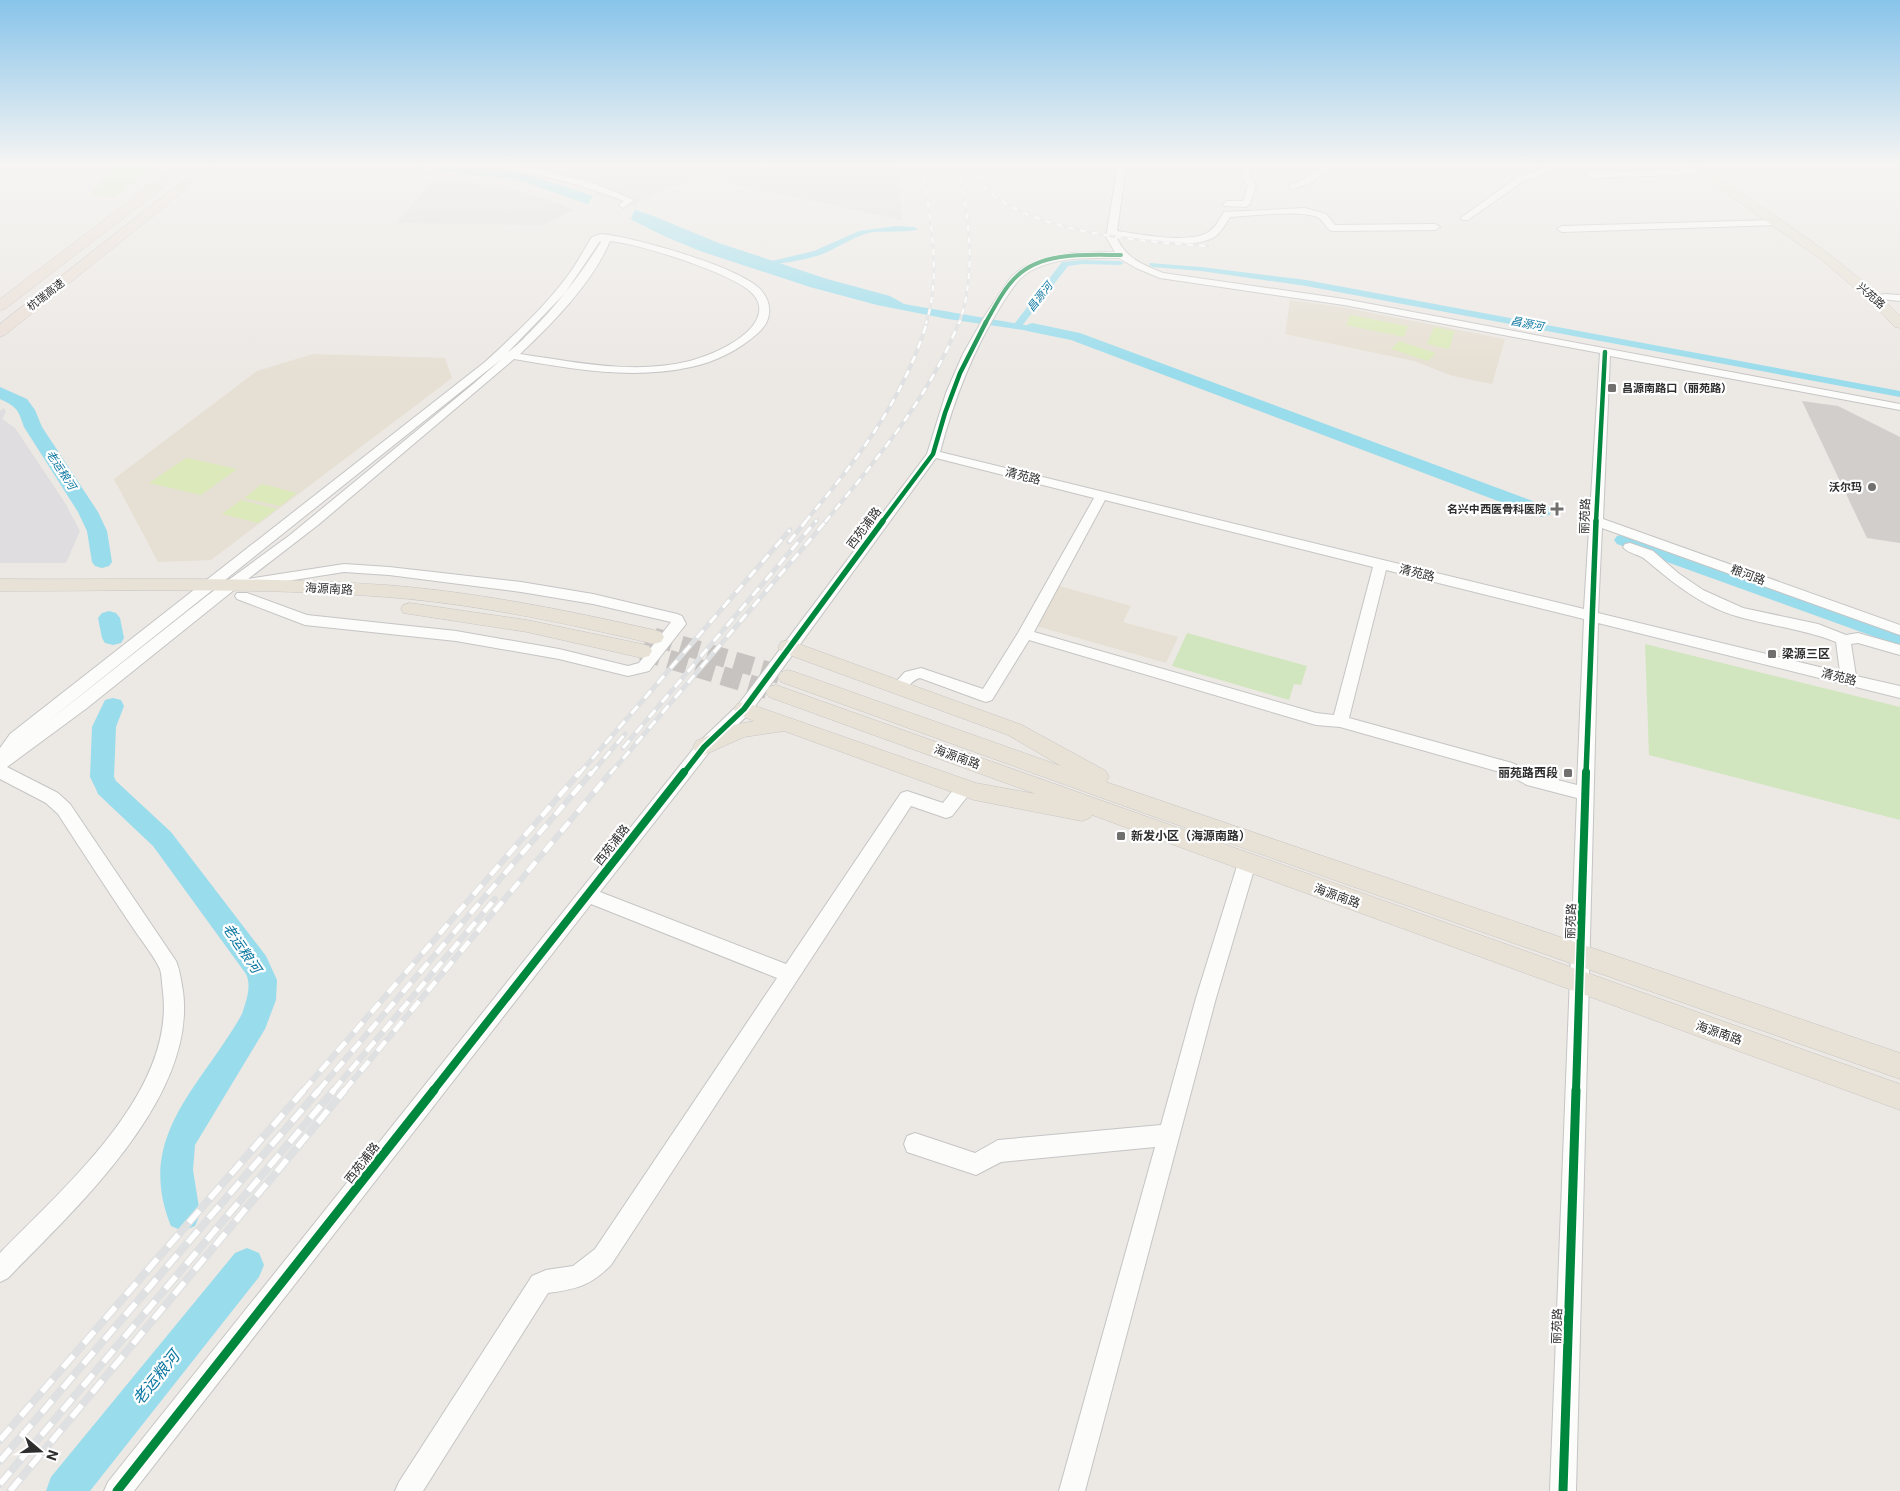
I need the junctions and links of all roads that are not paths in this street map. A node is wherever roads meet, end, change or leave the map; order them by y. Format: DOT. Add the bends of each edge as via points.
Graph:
graph roads {
  1 [pos="1112,235"];
  2 [pos="85,236"];
  3 [pos="91,236"];
  4 [pos="99,236"];
  5 [pos="112,236"];
  6 [pos="120,236"];
  7 [pos="1121,236"];
  8 [pos="1200,236"];
  9 [pos="1208,236"];
  10 [pos="1795,236"];
  11 [pos="1802,236"];
  12 [pos="1198,239"];
  13 [pos="1121,255"];
  14 [pos="1884,297"];
  15 [pos="1900,298"];
  16 [pos="0,305"];
  17 [pos="0,312"];
  18 [pos="1900,313"];
  19 [pos="0,324"];
  20 [pos="1900,324"];
  21 [pos="0,332"];
  22 [pos="1605,352"];
  23 [pos="506,355"];
  24 [pos="1900,407"];
  25 [pos="933,454"];
  26 [pos="1101,496"];
  27 [pos="1595,520"];
  28 [pos="1630,547"];
  29 [pos="1381,564"];
  30 [pos="0,585"];
  31 [pos="218,592"];
  32 [pos="0,595"];
  33 [pos="1591,616"];
  34 [pos="1900,630"];
  35 [pos="1025,634"];
  36 [pos="1845,640"];
  37 [pos="648,644"];
  38 [pos="788,647"];
  39 [pos="1900,650"];
  40 [pos="1849,680"];
  41 [pos="782,684"];
  42 [pos="900,687"];
  43 [pos="1900,692"];
  44 [pos="744,709"];
  45 [pos="1340,721"];
  46 [pos="787,725"];
  47 [pos="704,748"];
  48 [pos="0,760"];
  49 [pos="0,764"];
  50 [pos="0,771"];
  51 [pos="966,788"];
  52 [pos="1586,794"];
  53 [pos="1143,813"];
  54 [pos="1247,863"];
  55 [pos="587,895"];
  56 [pos="1582,956"];
  57 [pos="791,975"];
  58 [pos="1580,984"];
  59 [pos="1900,1066"];
  60 [pos="1900,1097"];
  61 [pos="1169,1135"];
  62 [pos="915,1144"];
  63 [pos="0,1270"];
  64 [pos="117,1491"];
  65 [pos="408,1491"];
  66 [pos="1072,1491"];
  67 [pos="1563,1491"];
  1 -- 13 [label="street"];
  2 -- 16 [label="highway"];
  3 -- 16 [label="highway, 杭瑞高速"];
  4 -- 17 [label="highway"];
  5 -- 19 [label="highway"];
  6 -- 21 [label="highway, 杭瑞高速"];
  7 -- 12 [label="street"];
  8 -- 12 [label="street"];
  9 -- 12 [label="street"];
  10 -- 20 [label="main road, 兴苑路" via="1878,300"];
  11 -- 14 [label="main road, 兴苑路"];
  13 -- 22 [label="street" via="1149,270 1175,278 1344,302"];
  13 -- 25 [label="street, 西苑浦路" via="1068,257 1036,264 1014,278 971,345 946,408"];
  14 -- 15 [label="street"];
  14 -- 18 [label="main road, 兴苑路"];
  22 -- 24 [label="street"];
  22 -- 27 [label="street, 丽苑路"];
  23 -- 23 [label="street" via="554,314 585,276 606,242 602,237 639,243 745,283 762,298 765,312 762,322 742,343 692,364 669,368 619,370"];
  23 -- 31 [label="street" via="466,383"];
  23 -- 31 [label="street" via="365,480"];
  25 -- 26 [label="street, 清苑路"];
  25 -- 38 [label="street, 西苑浦路"];
  26 -- 29 [label="street, 清苑路"];
  26 -- 35 [label="street"];
  27 -- 33 [label="street, 丽苑路"];
  27 -- 34 [label="street, 粮河路"];
  28 -- 36 [label="street" via="1648,554 1672,576 1717,603 1739,612 1818,629"];
  29 -- 33 [label="street, 清苑路"];
  29 -- 45 [label="street"];
  30 -- 31 [label="main road, 海源南路"];
  31 -- 31 [label="street" via="305,620 456,636 559,654 628,671 644,667 678,624 672,616 557,593 388,571 344,568"];
  31 -- 32 [label="main road, 海源南路"];
  31 -- 37 [label="main road, 海源南路" via="429,611"];
  31 -- 48 [label="street" via="16,738"];
  31 -- 49 [label="street" via="33,742"];
  33 -- 40 [label="street, 清苑路"];
  33 -- 52 [label="street, 丽苑路"];
  35 -- 42 [label="street" via="986,696 921,673 911,674"];
  35 -- 45 [label="street" via="1316,719"];
  36 -- 39 [label="street" via="1858,638"];
  36 -- 40 [label="street"];
  38 -- 42 [label="main road"];
  38 -- 44 [label="street, 西苑浦路"];
  40 -- 43 [label="street, 清苑路"];
  41 -- 53 [label="main road, 海源南路"];
  42 -- 53 [label="main road" via="1015,730"];
  44 -- 46 [label="main road"];
  44 -- 47 [label="street, 西苑浦路"];
  45 -- 52 [label="street" via="1512,769 1534,780"];
  46 -- 47 [label="main road" via="740,730"];
  46 -- 51 [label="main road"];
  47 -- 55 [label="street, 西苑浦路"];
  50 -- 63 [label="street" via="52,798 64,809 169,967 174,1024 164,1060 147,1099 122,1138"];
  51 -- 53 [label="main road" via="996,797"];
  51 -- 57 [label="street" via="946,811 907,798"];
  52 -- 56 [label="street, 丽苑路"];
  53 -- 54 [label="main road, 海源南路"];
  53 -- 56 [label="main road, 海源南路"];
  54 -- 58 [label="main road, 海源南路"];
  54 -- 61 [label="street"];
  55 -- 57 [label="street"];
  55 -- 64 [label="street, 西苑浦路"];
  56 -- 58 [label="street, 丽苑路"];
  56 -- 59 [label="main road, 海源南路"];
  57 -- 65 [label="street" via="603,1257 582,1276 540,1284"];
  58 -- 60 [label="main road, 海源南路"];
  58 -- 67 [label="street, 丽苑路"];
  61 -- 62 [label="street" via="998,1151 976,1164"];
  61 -- 66 [label="street"];
}
